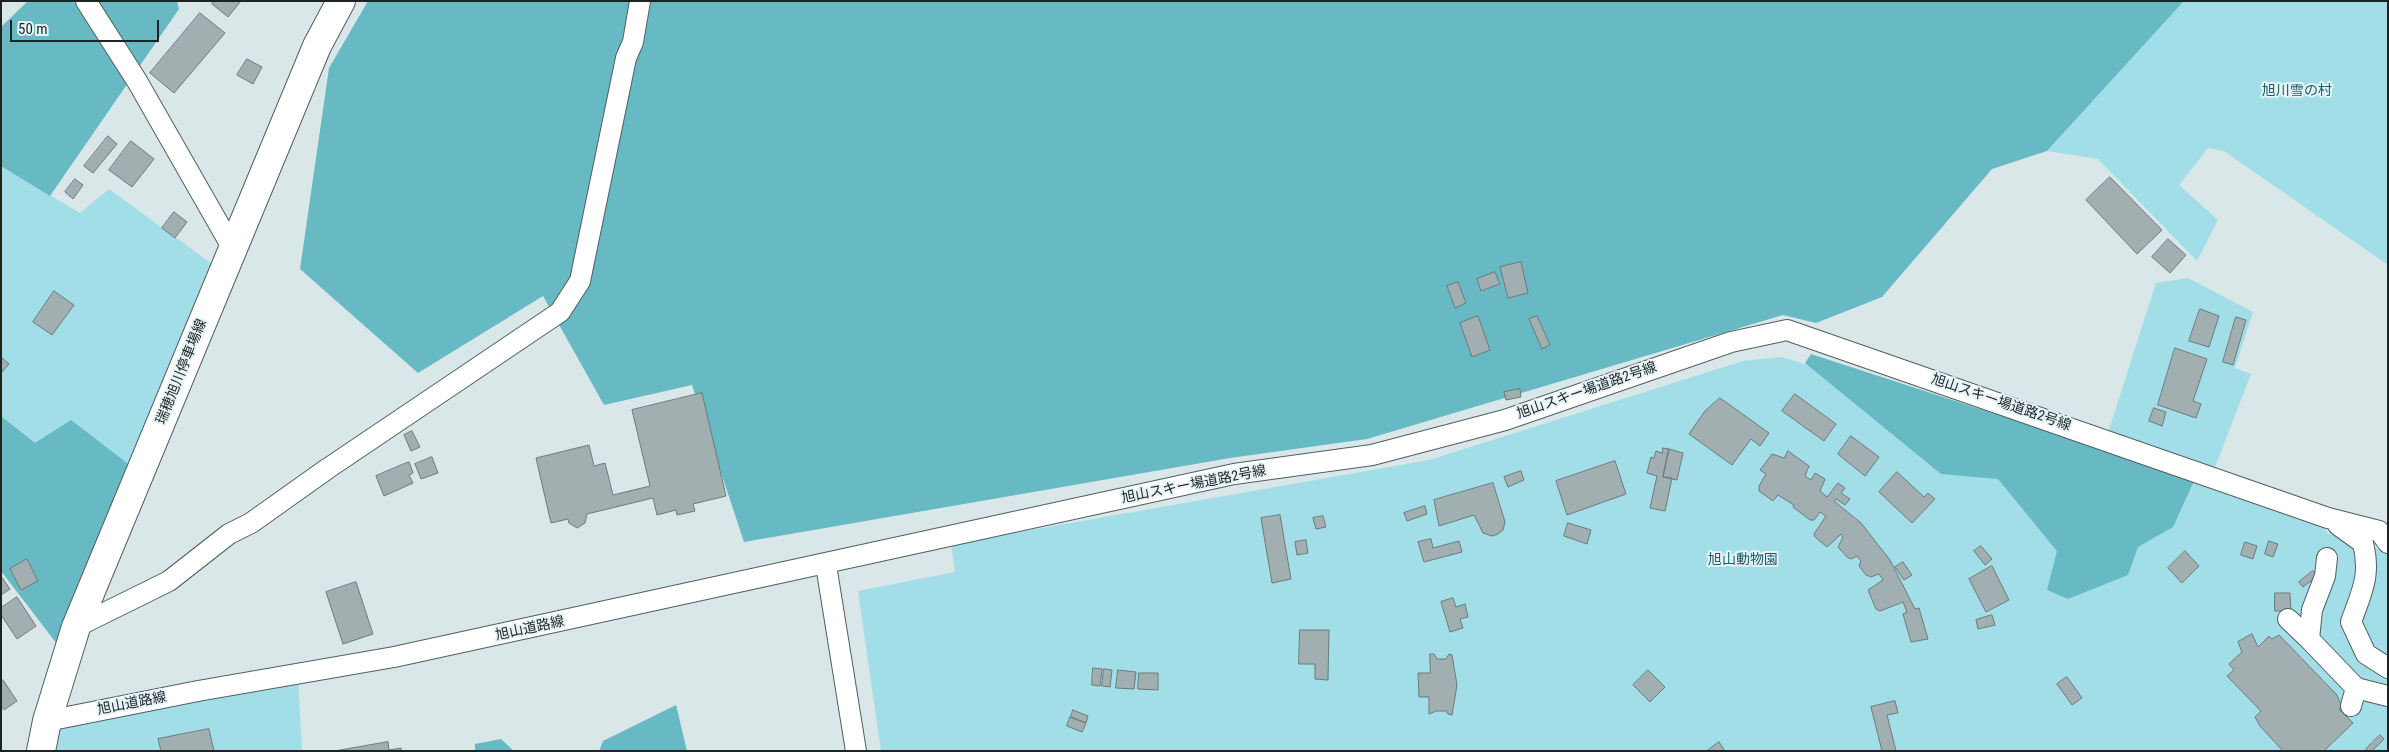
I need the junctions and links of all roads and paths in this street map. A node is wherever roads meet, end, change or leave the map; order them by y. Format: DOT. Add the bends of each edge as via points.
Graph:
graph roads {
  1 [pos="86,1"];
  2 [pos="341,1"];
  3 [pos="640,1"];
  4 [pos="233,249"];
  5 [pos="2328,518"];
  6 [pos="2388,543"];
  7 [pos="2327,558"];
  8 [pos="826,565"];
  9 [pos="2288,619"];
  10 [pos="76,626"];
  11 [pos="2309,639"];
  12 [pos="2388,668"];
  13 [pos="2388,696"];
  14 [pos="47,721"];
  15 [pos="42,751"];
  16 [pos="856,751"];
  1 -- 4 [label="street" via="137,81"];
  2 -- 4 [label="main road, 瑞穂旭川停車場線" via="317,46"];
  3 -- 10 [label="street" via="580,281 560,312 327,468 251,523 229,534 169,581"];
  4 -- 10 [label="main road, 瑞穂旭川停車場線"];
  5 -- 6 [label="street" via="2379,531"];
  5 -- 8 [label="street, 旭山スキー場道路2号線" via="1787,330 1731,342 1505,420 1372,455 1234,474"];
  5 -- 12 [label="street" via="2363,543 2368,561 2367,574 2351,622 2366,654"];
  7 -- 11 [label="street" via="2326,576 2312,610"];
  8 -- 14 [label="street, 旭山道路線" via="740,580 394,658 198,691"];
  8 -- 16 [label="street"];
  9 -- 11 [label="street"];
  10 -- 14 [label="main road, 瑞穂旭川停車場線"];
  11 -- 13 [label="street" via="2354,697"];
  14 -- 15 [label="main road, 瑞穂旭川停車場線"];
}
